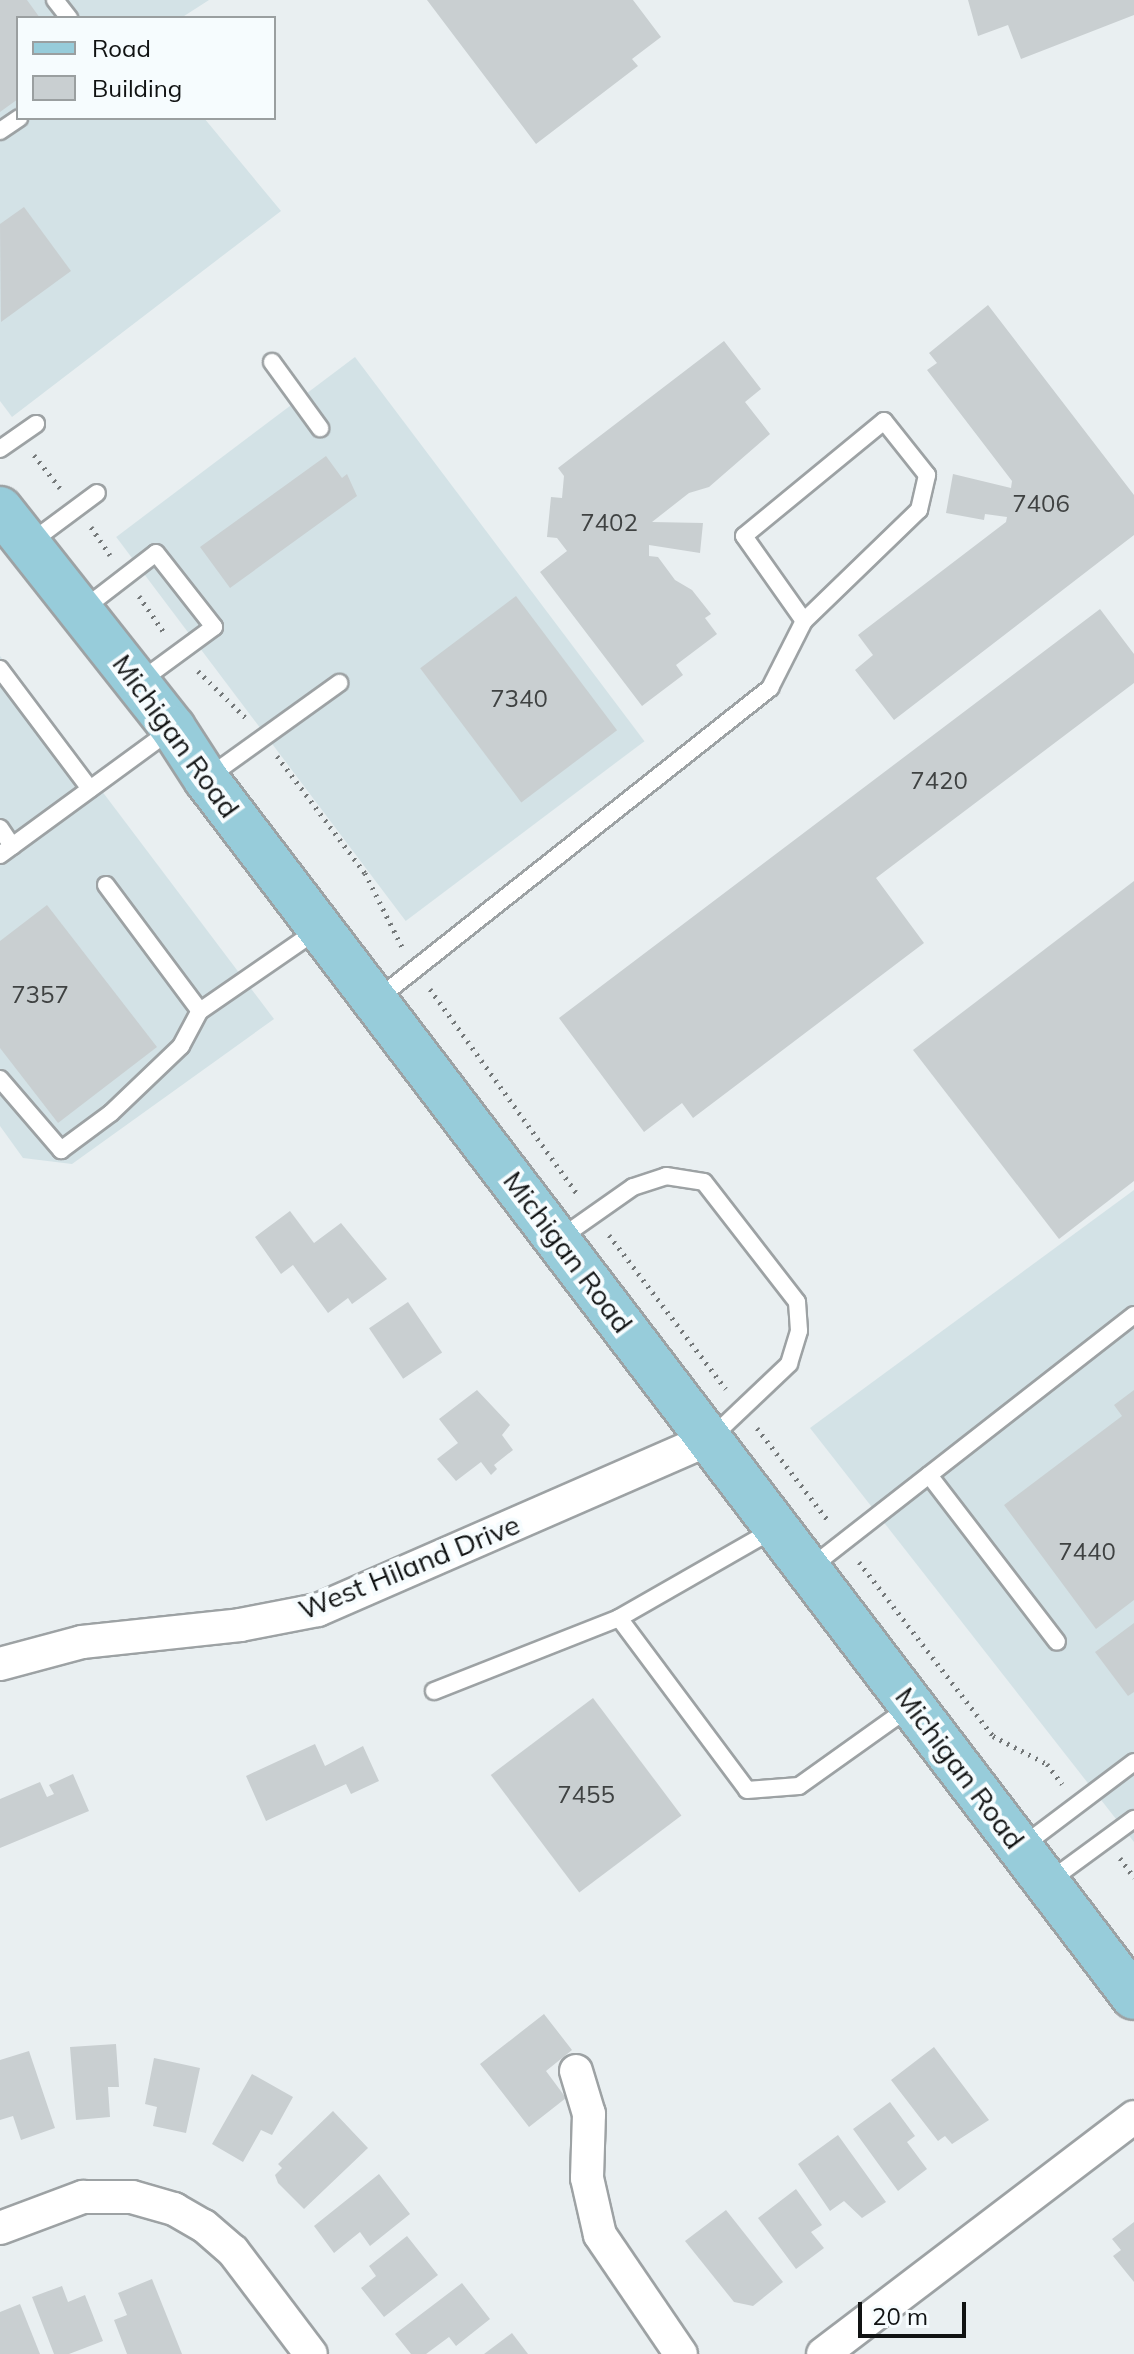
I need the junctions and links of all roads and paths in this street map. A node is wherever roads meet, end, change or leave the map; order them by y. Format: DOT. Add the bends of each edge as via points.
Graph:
graph roads {
  1 [pos="55,0"];
  2 [pos="67,16"];
  3 [pos="272,362"];
  4 [pos="36,424"];
  5 [pos="320,428"];
  6 [pos="0,449"];
  7 [pos="97,493"];
  8 [pos="0,509"];
  9 [pos="29,543"];
  10 [pos="125,577"];
  11 [pos="82,610"];
  12 [pos="804,621"];
  13 [pos="179,653"];
  14 [pos="0,669"];
  15 [pos="138,683"];
  16 [pos="339,683"];
  17 [pos="173,728"];
  18 [pos="264,738"];
  19 [pos="206,779"];
  20 [pos="90,789"];
  21 [pos="0,828"];
  22 [pos="6,850"];
  23 [pos="106,885"];
  24 [pos="320,928"];
  25 [pos="415,969"];
  26 [pos="375,1000"];
  27 [pos="200,1011"];
  28 [pos="0,1079"];
  29 [pos="592,1212"];
  30 [pos="558,1240"];
  31 [pos="1134,1315"];
  32 [pos="743,1411"];
  33 [pos="710,1439"];
  34 [pos="929,1475"];
  35 [pos="777,1527"];
  36 [pos="844,1542"];
  37 [pos="809,1569"];
  38 [pos="619,1618"];
  39 [pos="1057,1642"];
  40 [pos="0,1664"];
  41 [pos="434,1691"];
  42 [pos="912,1705"];
  43 [pos="1134,1762"];
  44 [pos="1078,1804"];
  45 [pos="1134,1819"];
  46 [pos="1105,1839"];
  47 [pos="1020,1848"];
  48 [pos="1134,1877"];
  49 [pos="1047,1883"];
  50 [pos="1134,1997"];
  51 [pos="576,2071"];
  52 [pos="1134,2117"];
  53 [pos="0,2228"];
  54 [pos="311,2354"];
  55 [pos="681,2354"];
  56 [pos="823,2354"];
  1 -- 2 [label="lane"];
  3 -- 5 [label="lane"];
  4 -- 6 [label="lane"];
  7 -- 9 [label="lane"];
  8 -- 9 [label="main road, Michigan Road"];
  9 -- 11 [label="main road, Michigan Road"];
  10 -- 11 [label="lane"];
  10 -- 13 [label="path"];
  10 -- 13 [label="lane" via="156,553 214,627"];
  11 -- 15 [label="main road, Michigan Road"];
  12 -- 12 [label="lane" via="919,510 927,475 884,421 744,536"];
  12 -- 25 [label="lane" via="770,688"];
  13 -- 15 [label="lane"];
  13 -- 18 [label="path"];
  14 -- 20 [label="lane"];
  15 -- 17 [label="main road, Michigan Road"];
  16 -- 18 [label="lane"];
  17 -- 19 [label="main road, Michigan Road"];
  17 -- 20 [label="lane"];
  18 -- 19 [label="lane"];
  18 -- 25 [label="path" via="365,873 383,917"];
  19 -- 24 [label="main road, Michigan Road"];
  20 -- 22 [label="lane"];
  21 -- 22 [label="lane"];
  23 -- 27 [label="lane"];
  24 -- 26 [label="main road, Michigan Road"];
  24 -- 27 [label="lane"];
  25 -- 26 [label="lane"];
  25 -- 29 [label="path"];
  26 -- 30 [label="main road, Michigan Road"];
  27 -- 28 [label="lane" via="181,1046 111,1113 61,1150"];
  29 -- 30 [label="lane"];
  29 -- 32 [label="path"];
  29 -- 32 [label="lane" via="633,1187 666,1176 704,1182 797,1302 799,1331 789,1364"];
  30 -- 33 [label="main road, Michigan Road"];
  31 -- 34 [label="lane"];
  32 -- 33 [label="lane"];
  32 -- 36 [label="path"];
  33 -- 35 [label="main road, Michigan Road"];
  33 -- 40 [label="street, West Hiland Drive" via="318,1610 240,1625 59,1645"];
  34 -- 36 [label="lane"];
  34 -- 39 [label="lane"];
  35 -- 37 [label="main road, Michigan Road"];
  35 -- 38 [label="lane"];
  36 -- 37 [label="lane"];
  36 -- 44 [label="path" via="993,1736 1047,1764"];
  37 -- 42 [label="main road, Michigan Road"];
  38 -- 41 [label="lane"];
  38 -- 42 [label="lane" via="747,1790 799,1786"];
  42 -- 47 [label="main road, Michigan Road"];
  43 -- 44 [label="lane"];
  44 -- 47 [label="lane"];
  45 -- 46 [label="lane"];
  46 -- 48 [label="path"];
  46 -- 49 [label="lane"];
  47 -- 49 [label="main road, Michigan Road"];
  49 -- 50 [label="main road, Michigan Road"];
  51 -- 55 [label="street" via="589,2114 587,2178 600,2235"];
  52 -- 56 [label="street"];
  53 -- 54 [label="street" via="83,2197 132,2197 174,2209 233,2251"];
}
